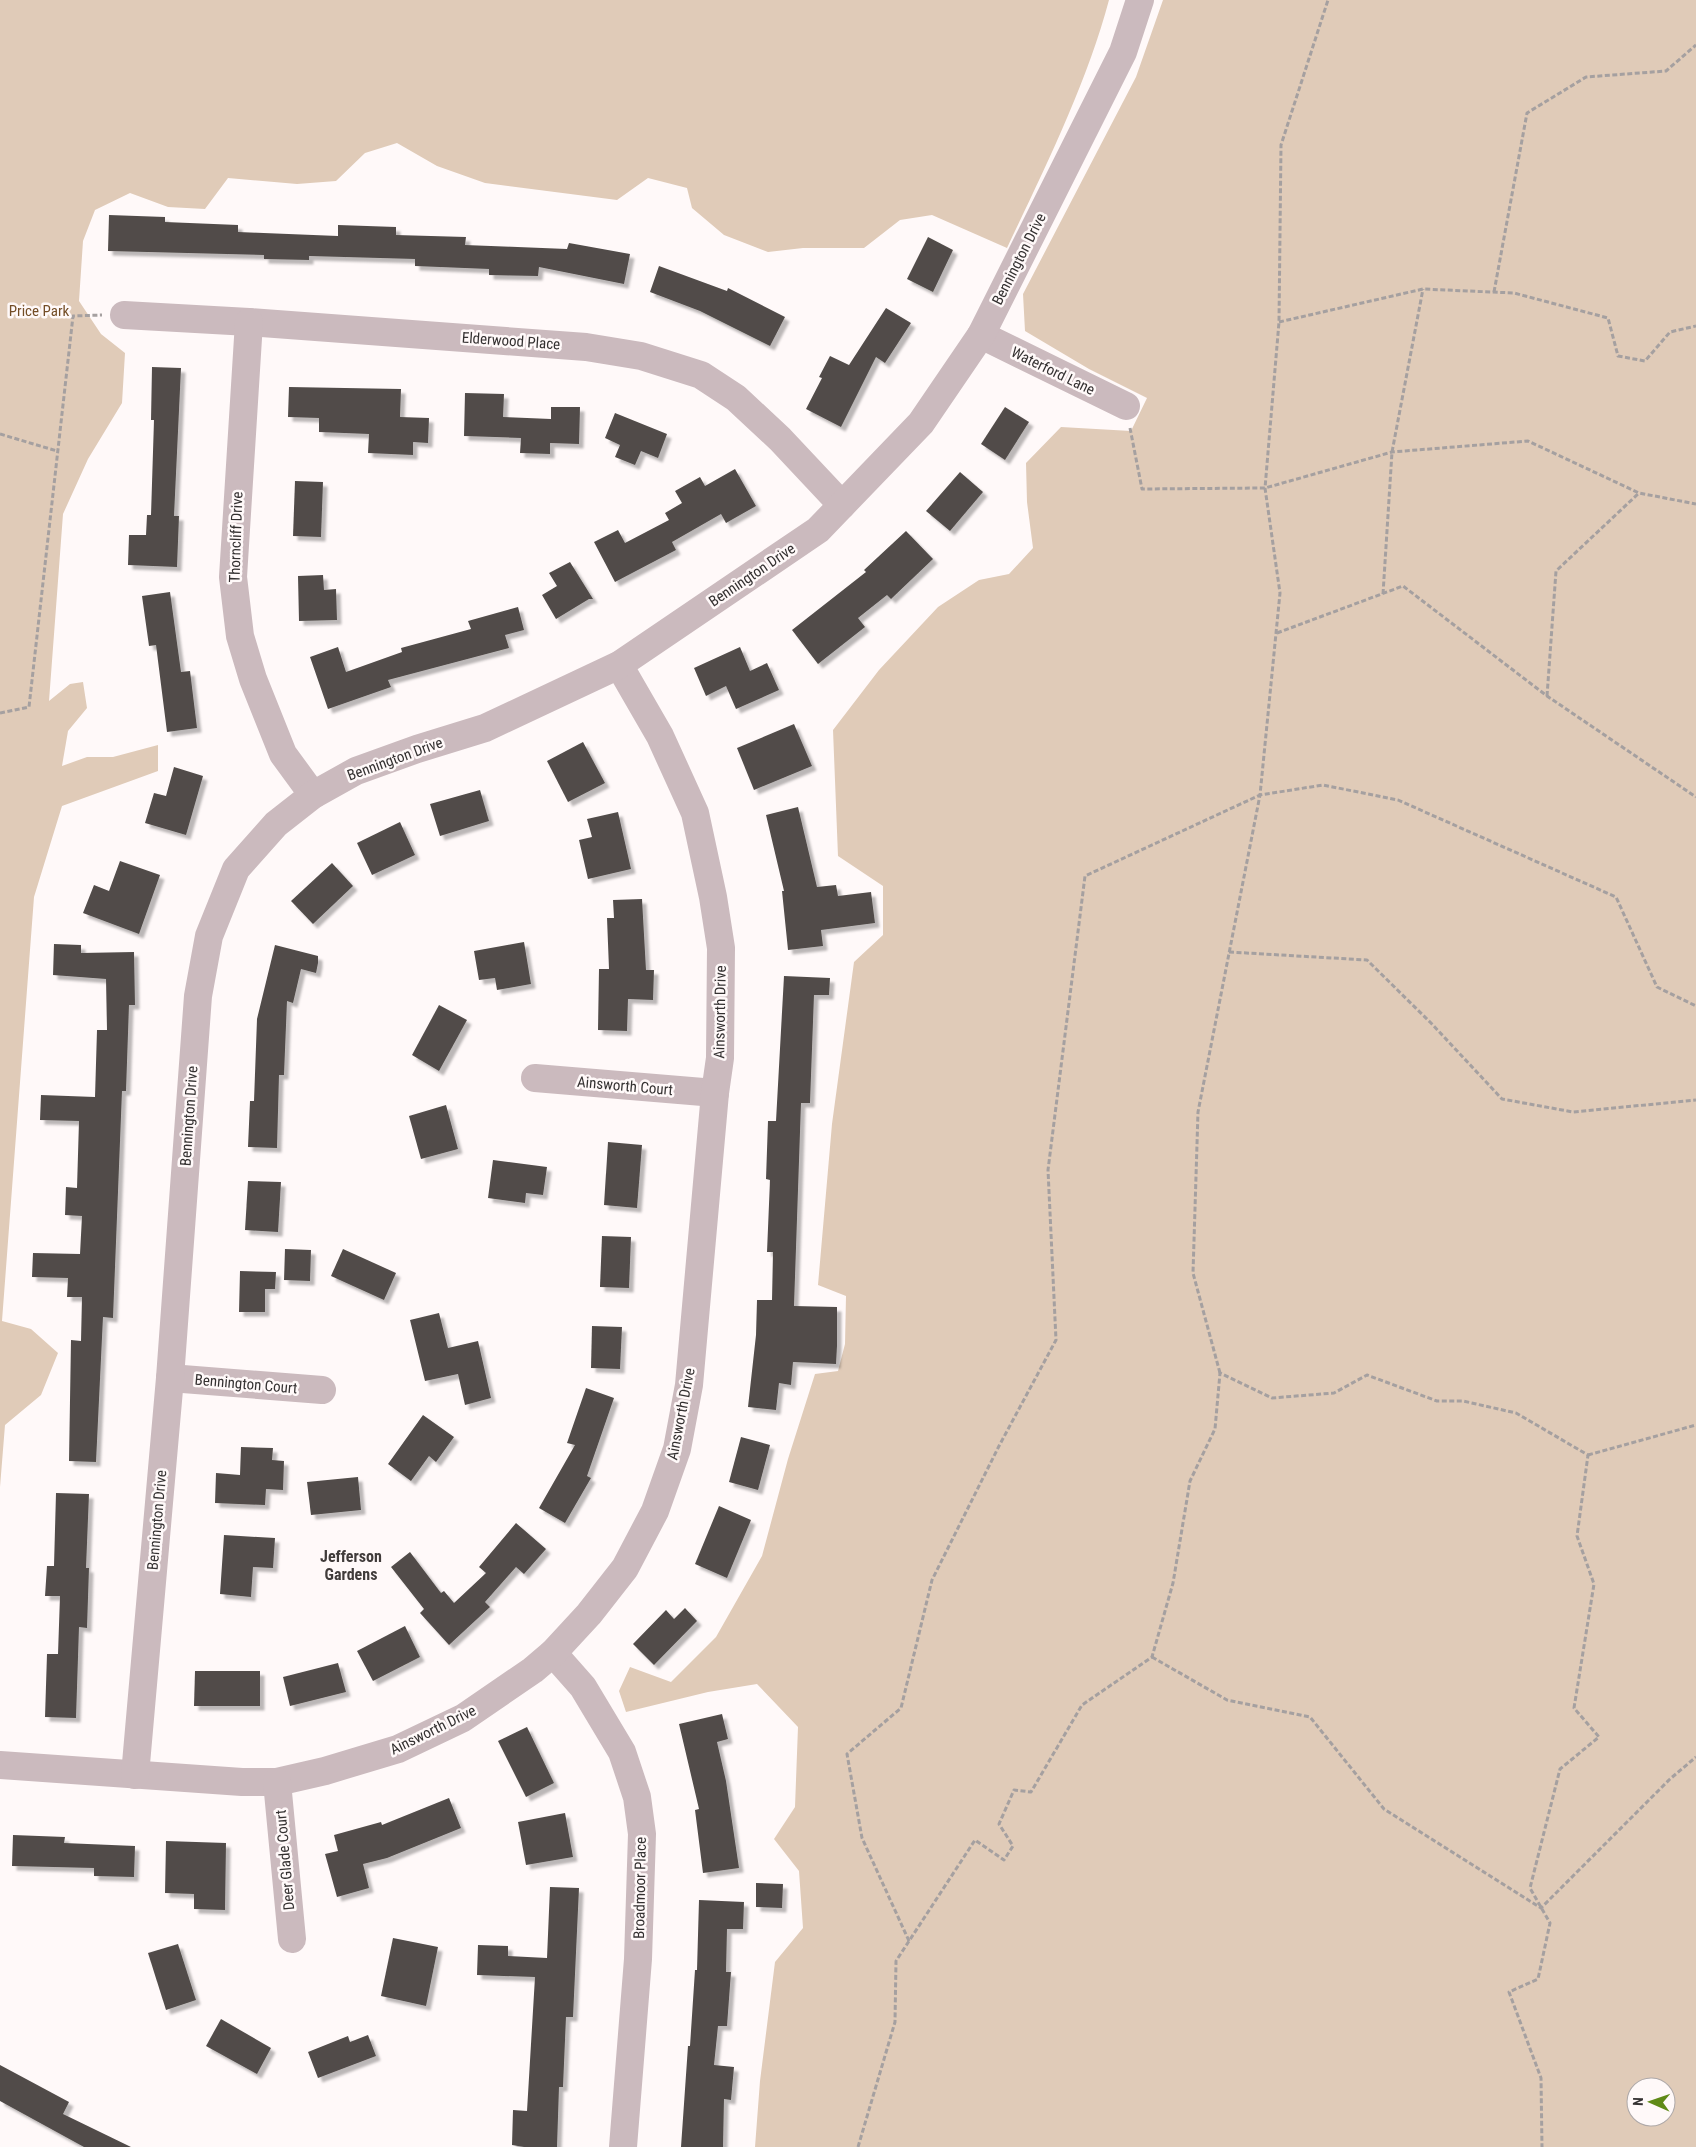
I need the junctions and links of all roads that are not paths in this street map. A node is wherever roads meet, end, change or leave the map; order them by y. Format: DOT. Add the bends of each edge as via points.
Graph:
graph roads {
  1 [pos="1140,0"];
  2 [pos="124,315"];
  3 [pos="249,322"];
  4 [pos="981,335"];
  5 [pos="1126,406"];
  6 [pos="842,505"];
  7 [pos="619,665"];
  8 [pos="313,795"];
  9 [pos="535,1078"];
  10 [pos="715,1093"];
  11 [pos="170,1378"];
  12 [pos="322,1390"];
  13 [pos="554,1653"];
  14 [pos="0,1765"];
  15 [pos="135,1775"];
  16 [pos="278,1782"];
  17 [pos="292,1939"];
  18 [pos="623,2147"];
  1 -- 4 [label="street, Bennington Drive" via="1123,52"];
  2 -- 3 [label="street, Elderwood Place"];
  3 -- 6 [label="street, Elderwood Place" via="586,347 667,364 701,375 736,398"];
  3 -- 8 [label="street, Thorncliff Drive" via="233,576 240,636 253,680 283,754"];
  4 -- 5 [label="street, Waterford Lane"];
  4 -- 6 [label="street, Bennington Drive" via="921,423"];
  6 -- 7 [label="street, Bennington Drive" via="818,530"];
  7 -- 8 [label="street, Bennington Drive" via="485,728 356,771"];
  7 -- 10 [label="street, Ainsworth Drive" via="660,736 695,813 721,948 720,1058"];
  8 -- 11 [label="street, Bennington Drive" via="276,824 236,869 209,936 198,996"];
  9 -- 10 [label="street, Ainsworth Court"];
  10 -- 13 [label="street, Ainsworth Drive" via="690,1385 677,1450 656,1511 625,1568"];
  11 -- 12 [label="street, Bennington Court"];
  11 -- 15 [label="street, Bennington Drive"];
  13 -- 16 [label="street, Ainsworth Drive" via="463,1718 406,1746"];
  13 -- 18 [label="street, Broadmoor Place" via="583,1687 622,1752 636,1797 642,1834 638,1959"];
  14 -- 15 [label="street, Ainsworth Drive"];
  15 -- 16 [label="street, Ainsworth Drive"];
  16 -- 17 [label="street, Deer Glade Court"];
}
